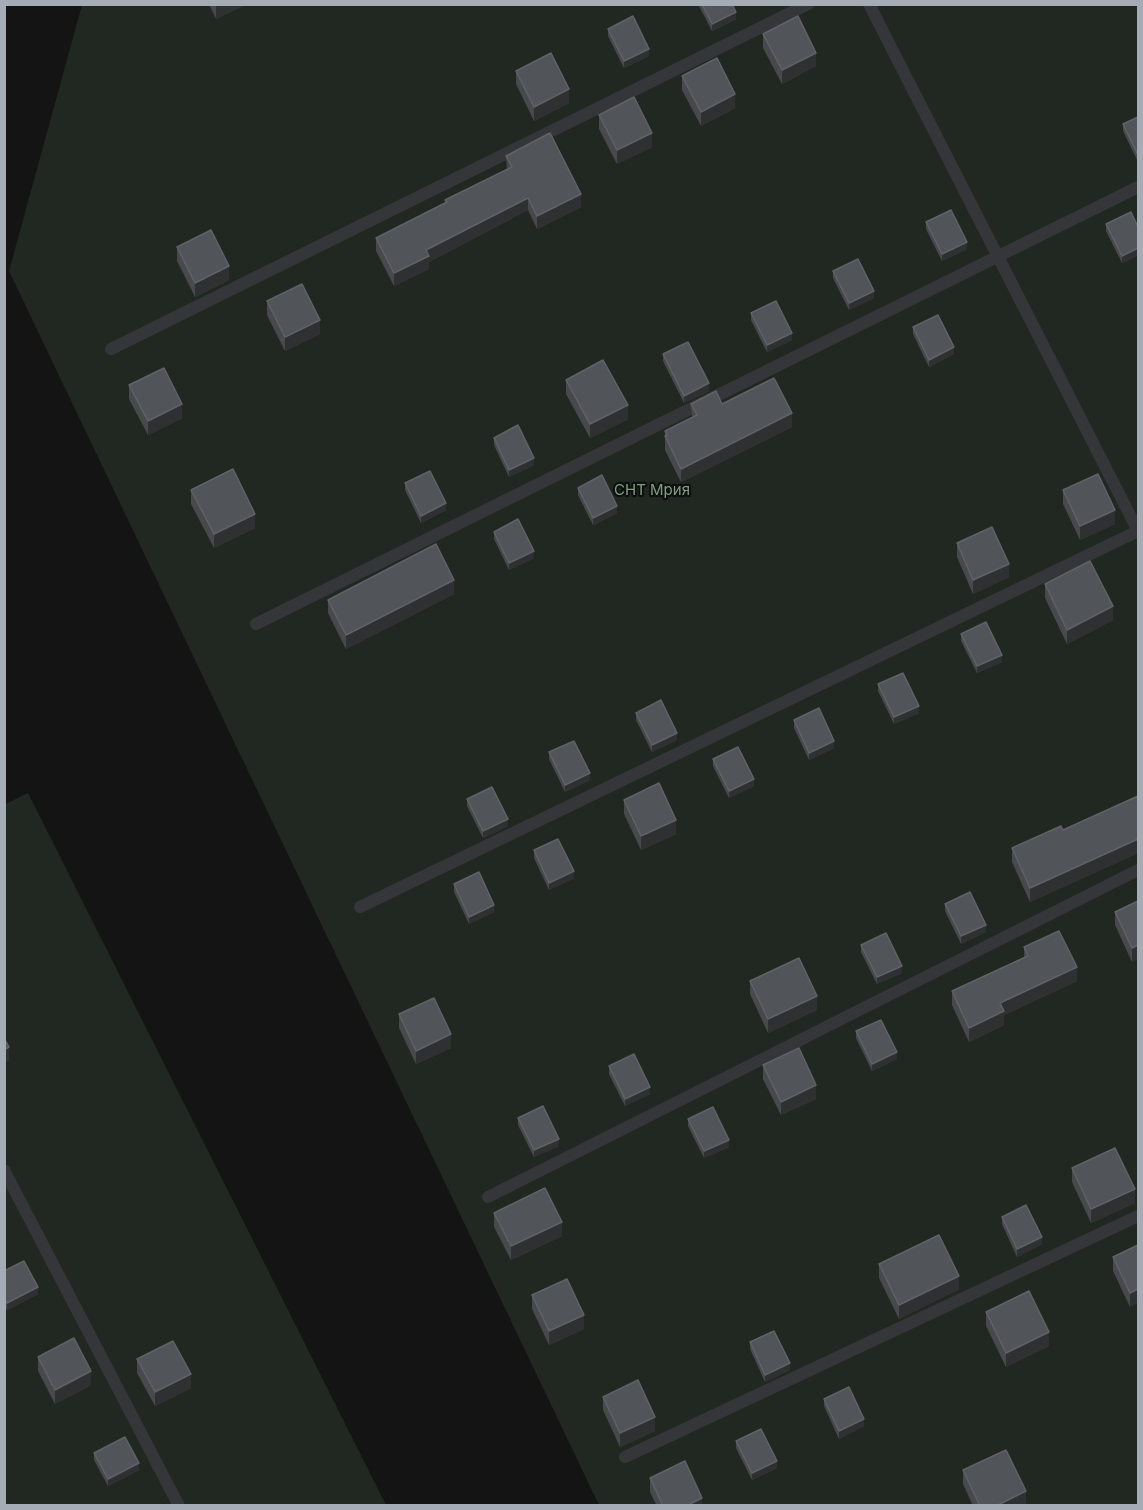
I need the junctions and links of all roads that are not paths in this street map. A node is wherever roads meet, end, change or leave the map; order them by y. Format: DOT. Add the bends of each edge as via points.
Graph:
graph roads {
  1 [pos="808,4"];
  2 [pos="869,4"];
  3 [pos="1138,188"];
  4 [pos="998,257"];
  5 [pos="111,349"];
  6 [pos="1138,531"];
  7 [pos="256,624"];
  8 [pos="1138,870"];
  9 [pos="360,907"];
  10 [pos="4,1170"];
  11 [pos="488,1197"];
  12 [pos="1138,1216"];
  13 [pos="625,1457"];
  14 [pos="179,1506"];
  1 -- 5 [label="lane"];
  2 -- 4 [label="lane"];
  3 -- 4 [label="lane"];
  4 -- 6 [label="lane"];
  4 -- 7 [label="lane"];
  6 -- 9 [label="lane"];
  8 -- 11 [label="lane"];
  10 -- 14 [label="lane"];
  12 -- 13 [label="lane"];
}
